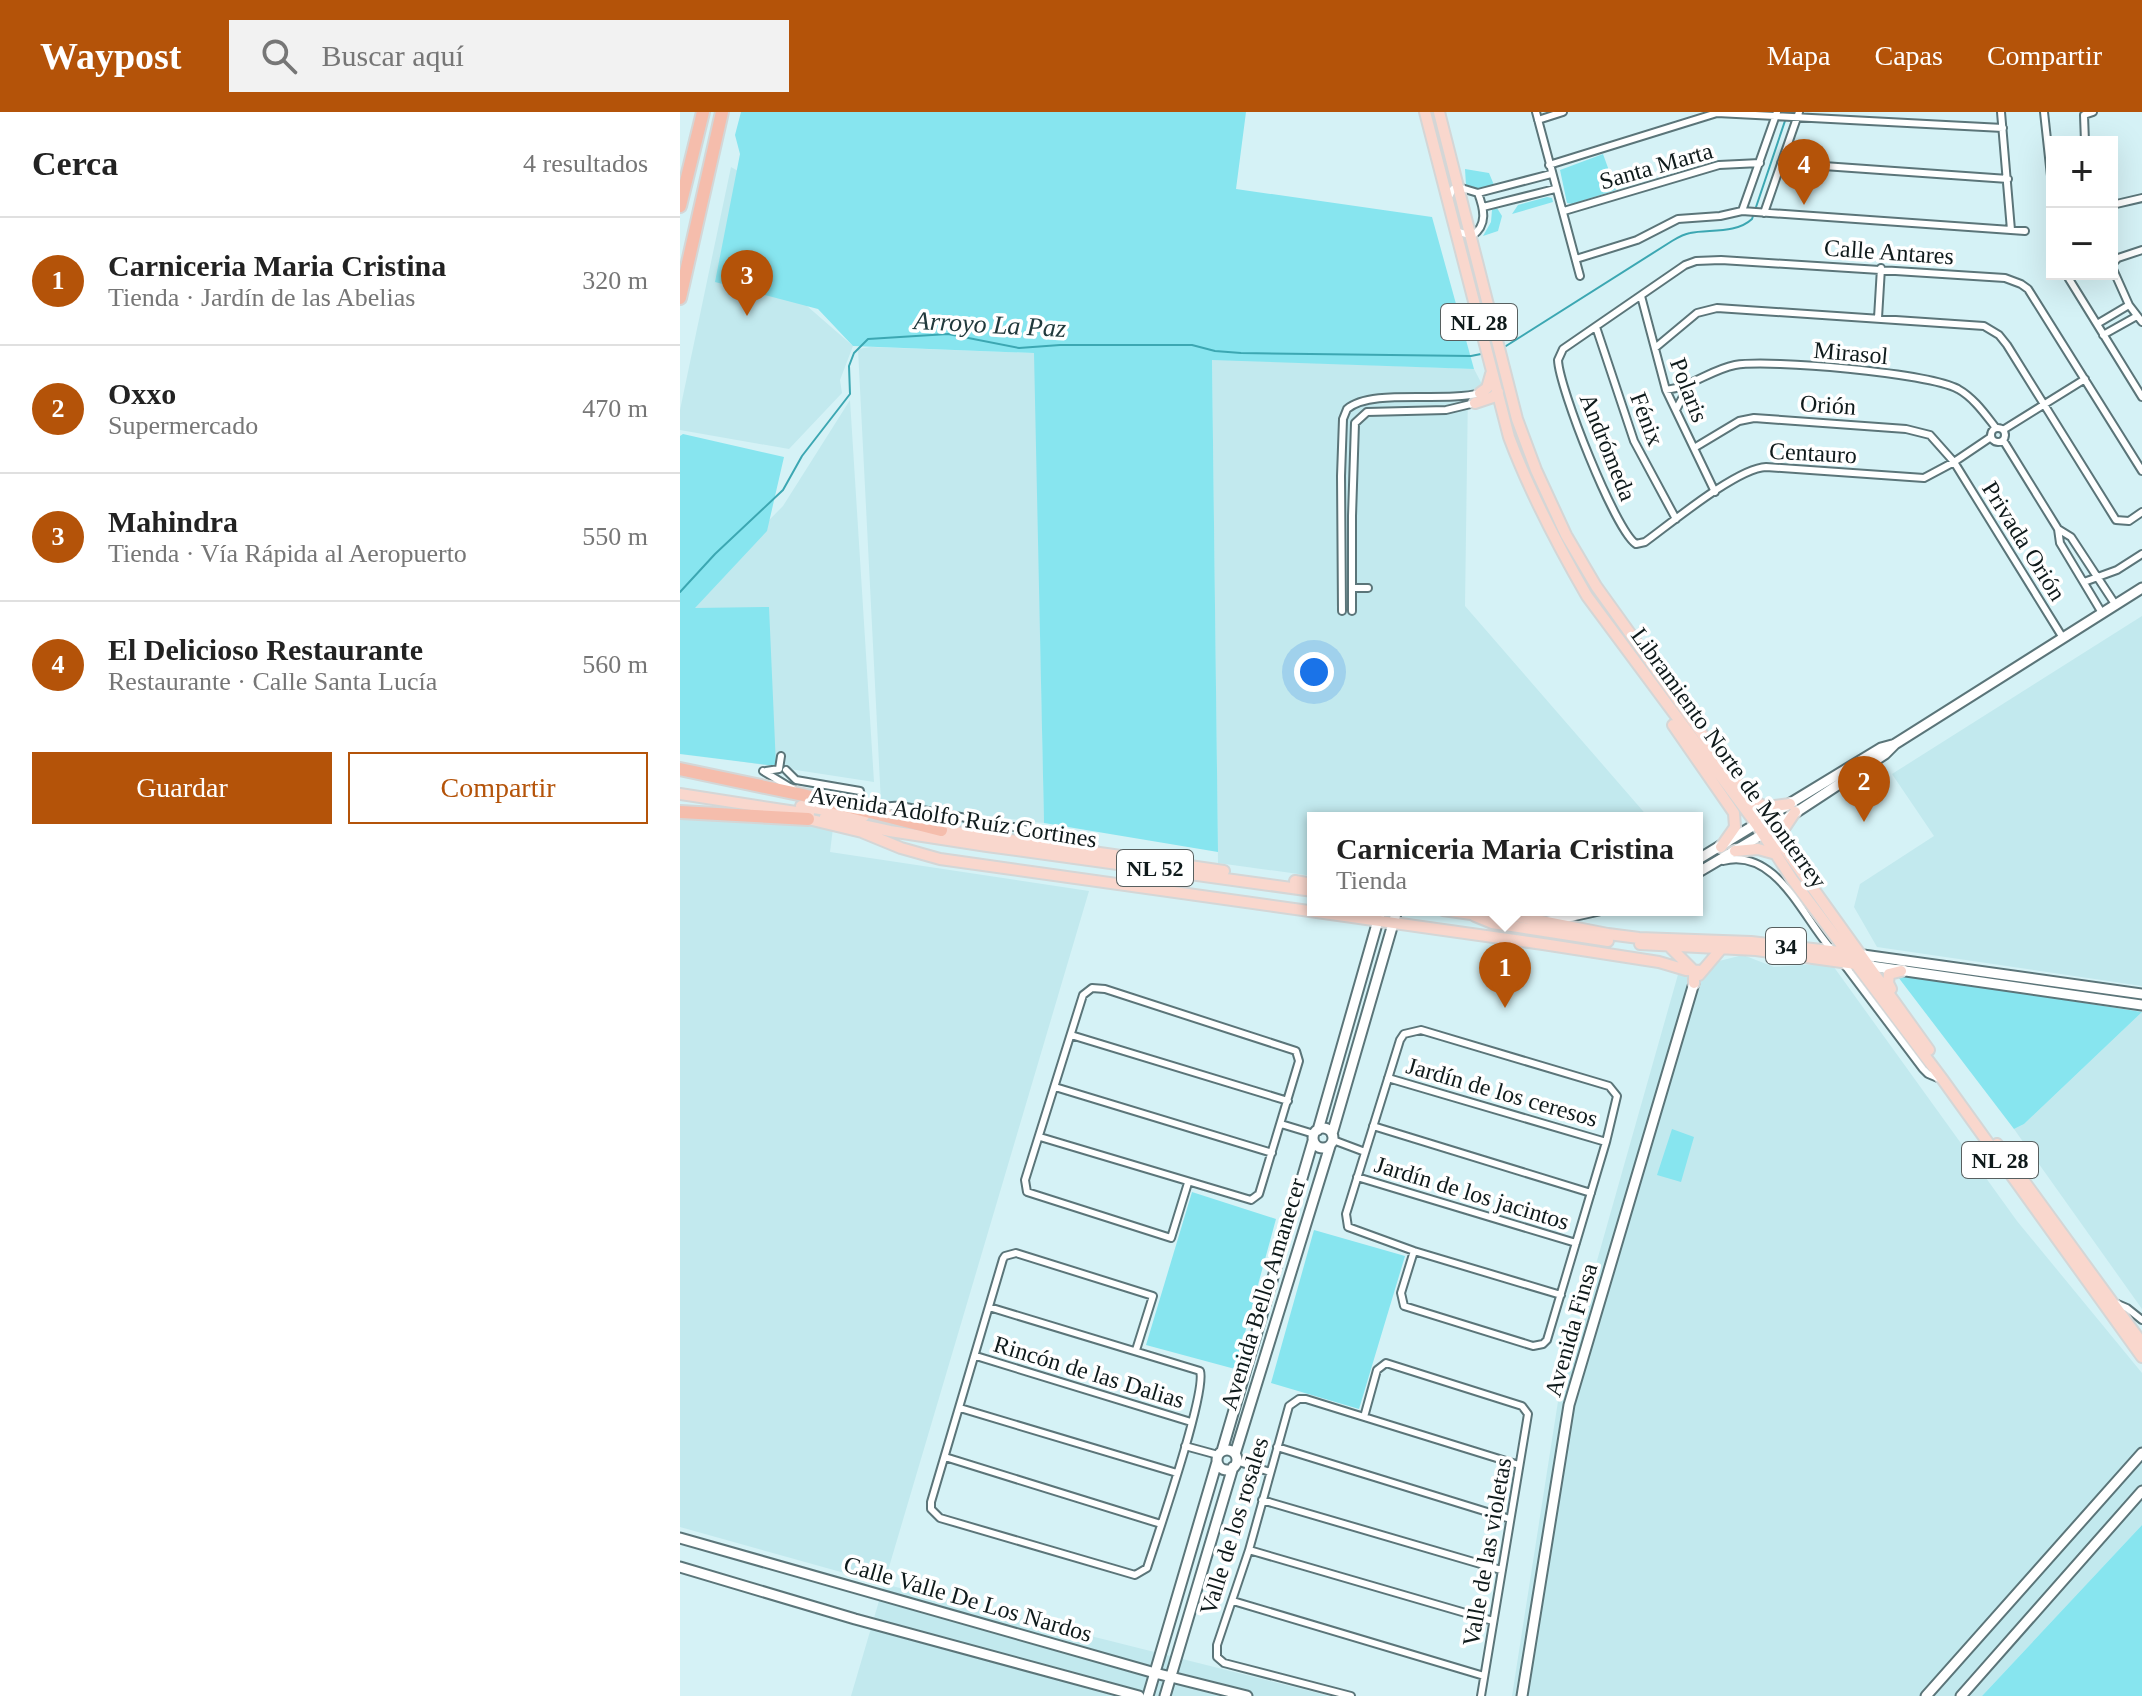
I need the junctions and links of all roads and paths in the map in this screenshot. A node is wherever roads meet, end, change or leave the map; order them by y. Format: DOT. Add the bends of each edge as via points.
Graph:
graph roads {
  1 [pos="703,112"];
  2 [pos="722,112"];
  3 [pos="1425,112"];
  4 [pos="1439,112"];
  5 [pos="1563,112"];
  6 [pos="2001,112"];
  7 [pos="2044,112"];
  8 [pos="2093,112"];
  9 [pos="2083,113"];
  10 [pos="1777,115"];
  11 [pos="1537,116"];
  12 [pos="1796,116"];
  13 [pos="2003,128"];
  14 [pos="2047,136"];
  15 [pos="2085,136"];
  16 [pos="1760,163"];
  17 [pos="1781,163"];
  18 [pos="1549,165"];
  19 [pos="1551,174"];
  20 [pos="2008,179"];
  21 [pos="1458,187"];
  22 [pos="1499,189"];
  23 [pos="1555,189"];
  24 [pos="1478,193"];
  25 [pos="2142,198"];
  26 [pos="1448,201"];
  27 [pos="1502,202"];
  28 [pos="2118,204"];
  29 [pos="680,206"];
  30 [pos="1483,207"];
  31 [pos="1564,211"];
  32 [pos="1743,211"];
  33 [pos="1763,213"];
  34 [pos="2011,230"];
  35 [pos="1456,231"];
  36 [pos="2025,231"];
  37 [pos="1471,236"];
  38 [pos="2142,250"];
  39 [pos="2118,258"];
  40 [pos="1576,259"];
  41 [pos="1881,268"];
  42 [pos="1580,276"];
  43 [pos="2070,280"];
  44 [pos="2118,280"];
  45 [pos="1641,296"];
  46 [pos="680,298"];
  47 [pos="2129,305"];
  48 [pos="1878,318"];
  49 [pos="2139,319"];
  50 [pos="2097,324"];
  51 [pos="1596,327"];
  52 [pos="2103,335"];
  53 [pos="1655,348"];
  54 [pos="1499,353"];
  55 [pos="1559,354"];
  56 [pos="1491,372"];
  57 [pos="2085,379"];
  58 [pos="1689,385"];
  59 [pos="1666,390"];
  60 [pos="1497,391"];
  61 [pos="1479,396"];
  62 [pos="2142,397"];
  63 [pos="2044,405"];
  64 [pos="1676,411"];
  65 [pos="1503,416"];
  66 [pos="1999,429"];
  67 [pos="1523,437"];
  68 [pos="1991,437"];
  69 [pos="2003,440"];
  70 [pos="1694,448"];
  71 [pos="1954,462"];
  72 [pos="2142,471"];
  73 [pos="1715,492"];
  74 [pos="2142,512"];
  75 [pos="1676,519"];
  76 [pos="2058,529"];
  77 [pos="1640,544"];
  78 [pos="2142,554"];
  79 [pos="2097,577"];
  80 [pos="2084,582"];
  81 [pos="1352,588"];
  82 [pos="1368,588"];
  83 [pos="2142,588"];
  84 [pos="2115,604"];
  85 [pos="1342,611"];
  86 [pos="1352,611"];
  87 [pos="2102,613"];
  88 [pos="2063,638"];
  89 [pos="1655,691"];
  90 [pos="781,756"];
  91 [pos="680,769"];
  92 [pos="786,770"];
  93 [pos="680,788"];
  94 [pos="680,794"];
  95 [pos="803,795"];
  96 [pos="1744,802"];
  97 [pos="1792,808"];
  98 [pos="680,812"];
  99 [pos="808,819"];
  100 [pos="1764,827"];
  101 [pos="941,830"];
  102 [pos="1734,846"];
  103 [pos="1721,847"];
  104 [pos="1780,852"];
  105 [pos="1703,857"];
  106 [pos="1098,858"];
  107 [pos="1716,863"];
  108 [pos="1703,870"];
  109 [pos="1030,872"];
  110 [pos="1242,880"];
  111 [pos="1108,883"];
  112 [pos="1307,883"];
  113 [pos="1307,890"];
  114 [pos="1218,897"];
  115 [pos="1307,911"];
  116 [pos="1340,916"];
  117 [pos="1380,916"];
  118 [pos="1395,916"];
  119 [pos="1482,916"];
  120 [pos="1515,916"];
  121 [pos="1572,916"];
  122 [pos="1378,922"];
  123 [pos="1544,922"];
  124 [pos="1393,924"];
  125 [pos="1514,927"];
  126 [pos="1570,935"];
  127 [pos="1543,944"];
  128 [pos="1669,946"];
  129 [pos="1721,949"];
  130 [pos="1833,951"];
  131 [pos="1845,958"];
  132 [pos="1859,959"];
  133 [pos="1870,966"];
  134 [pos="1698,971"];
  135 [pos="1901,971"];
  136 [pos="1694,983"];
  137 [pos="2142,994"];
  138 [pos="1354,1001"];
  139 [pos="1369,1004"];
  140 [pos="2142,1005"];
  141 [pos="1348,1023"];
  142 [pos="1362,1028"];
  143 [pos="1071,1035"];
  144 [pos="1930,1051"];
  145 [pos="1388,1078"];
  146 [pos="1943,1080"];
  147 [pos="1055,1087"];
  148 [pos="1288,1101"];
  149 [pos="1281,1124"];
  150 [pos="1373,1126"];
  151 [pos="1315,1135"];
  152 [pos="1040,1137"];
  153 [pos="1331,1140"];
  154 [pos="1606,1142"];
  155 [pos="1365,1152"];
  156 [pos="1272,1153"];
  157 [pos="1357,1177"];
  158 [pos="1188,1183"];
  159 [pos="1591,1193"];
  160 [pos="1576,1243"];
  161 [pos="1414,1251"];
  162 [pos="1270,1290"];
  163 [pos="1285,1294"];
  164 [pos="1561,1295"];
  165 [pos="2106,1302"];
  166 [pos="989,1307"];
  167 [pos="1264,1307"];
  168 [pos="1279,1313"];
  169 [pos="2142,1320"];
  170 [pos="2142,1343"];
  171 [pos="1136,1350"];
  172 [pos="976,1356"];
  173 [pos="2142,1357"];
  174 [pos="960,1408"];
  175 [pos="1364,1417"];
  176 [pos="1191,1422"];
  177 [pos="1185,1446"];
  178 [pos="1277,1447"];
  179 [pos="2142,1453"];
  180 [pos="1219,1456"];
  181 [pos="945,1457"];
  182 [pos="1235,1461"];
  183 [pos="1519,1465"];
  184 [pos="1270,1472"];
  185 [pos="1177,1473"];
  186 [pos="2142,1491"];
  187 [pos="1262,1500"];
  188 [pos="1510,1519"];
  189 [pos="1161,1524"];
  190 [pos="680,1538"];
  191 [pos="1249,1550"];
  192 [pos="680,1567"];
  193 [pos="1501,1570"];
  194 [pos="1180,1595"];
  195 [pos="1195,1598"];
  196 [pos="1233,1601"];
  197 [pos="1174,1614"];
  198 [pos="1189,1619"];
  199 [pos="1493,1621"];
  200 [pos="1155,1673"];
  201 [pos="1484,1676"];
  202 [pos="1170,1677"];
  203 [pos="1139,1696"];
  204 [pos="1148,1696"];
  205 [pos="1165,1696"];
  206 [pos="1247,1696"];
  207 [pos="1351,1696"];
  208 [pos="1481,1696"];
  209 [pos="1522,1696"];
  210 [pos="1926,1696"];
  211 [pos="1961,1696"];
  1 -- 29 [label="highway"];
  2 -- 46 [label="highway"];
  3 -- 26 [label="main road, Libramiento Norte de Monterrey / NL 28"];
  4 -- 21 [label="main road"];
  5 -- 11 [label="street"];
  6 -- 13 [label="street"];
  7 -- 14 [label="street"];
  8 -- 9 [label="street"];
  9 -- 15 [label="street"];
  10 -- 12 [label="street"];
  10 -- 16 [label="street"];
  10 -- 18 [label="street" via="1709,114"];
  11 -- 18 [label="street"];
  12 -- 13 [label="street"];
  12 -- 17 [label="street"];
  13 -- 20 [label="street"];
  16 -- 31 [label="street, Santa Marta" via="1719,165"];
  16 -- 32 [label="street"];
  17 -- 20 [label="street"];
  17 -- 33 [label="street"];
  18 -- 19 [label="street"];
  19 -- 22 [label="street"];
  19 -- 23 [label="street"];
  20 -- 34 [label="street"];
  21 -- 24 [label="street"];
  21 -- 26 [label="street"];
  21 -- 37 [label="main road"];
  22 -- 24 [label="street"];
  22 -- 27 [label="street"];
  23 -- 27 [label="street"];
  23 -- 31 [label="street"];
  24 -- 30 [label="street"];
  25 -- 28 [label="street"];
  26 -- 35 [label="main road, Libramiento Norte de Monterrey / NL 28"];
  27 -- 30 [label="street"];
  30 -- 37 [label="street" via="1482,226"];
  31 -- 40 [label="street"];
  32 -- 33 [label="street"];
  32 -- 40 [label="street" via="1678,219 1629,243"];
  33 -- 34 [label="street"];
  34 -- 36 [label="street"];
  35 -- 37 [label="street"];
  35 -- 56 [label="main road, Libramiento Norte de Monterrey / NL 28"];
  37 -- 54 [label="main road"];
  38 -- 39 [label="street"];
  40 -- 42 [label="street"];
  41 -- 45 [label="street, Calle Antares" via="1696,261"];
  41 -- 48 [label="street"];
  41 -- 57 [label="street, Calle Antares" via="2005,278 2021,284"];
  43 -- 50 [label="street"];
  44 -- 47 [label="street"];
  45 -- 51 [label="street, Calle Antares"];
  45 -- 53 [label="street, Polaris"];
  47 -- 49 [label="street"];
  47 -- 50 [label="street"];
  48 -- 53 [label="street" via="1717,308 1697,313"];
  48 -- 63 [label="street" via="1992,329"];
  49 -- 52 [label="street"];
  50 -- 52 [label="street"];
  51 -- 55 [label="street, Calle Antares"];
  51 -- 75 [label="street, Fénix" via="1634,441"];
  52 -- 62 [label="street"];
  53 -- 59 [label="street, Polaris"];
  54 -- 60 [label="main road"];
  54 -- 67 [label="main road"];
  55 -- 77 [label="street, Andrómeda" via="1568,398 1606,495 1629,539"];
  56 -- 60 [label="main road, Libramiento Norte de Monterrey / NL 28"];
  56 -- 61 [label="main road"];
  57 -- 63 [label="street"];
  57 -- 72 [label="street, Calle Antares"];
  58 -- 59 [label="street, Mirasol"];
  58 -- 64 [label="street"];
  58 -- 66 [label="street, Mirasol" via="1722,368 1752,363 1928,378 1961,390"];
  59 -- 64 [label="street, Polaris"];
  60 -- 61 [label="main road"];
  60 -- 65 [label="main road, Libramiento Norte de Monterrey / NL 28"];
  60 -- 67 [label="main road" via="1504,395 1514,430"];
  61 -- 65 [label="main road"];
  61 -- 81 [label="street" via="1446,410 1367,412 1355,423"];
  61 -- 85 [label="street" via="1365,399 1347,409 1341,476"];
  63 -- 66 [label="street"];
  63 -- 74 [label="street" via="2116,520 2129,521"];
  64 -- 70 [label="street, Polaris"];
  65 -- 89 [label="main road, Libramiento Norte de Monterrey / NL 28" via="1554,538 1587,596"];
  66 -- 68 [label="street"];
  66 -- 69 [label="street"];
  67 -- 96 [label="main road" via="1566,535 1596,586"];
  68 -- 69 [label="street"];
  68 -- 71 [label="street, Centauro"];
  69 -- 76 [label="street"];
  70 -- 71 [label="street, Orión" via="1739,421 1754,418 1919,431 1940,443"];
  70 -- 73 [label="street, Polaris"];
  71 -- 73 [label="street, Centauro" via="1919,479 1759,467"];
  71 -- 88 [label="street, Privada Orión"];
  73 -- 75 [label="street, Centauro"];
  75 -- 77 [label="street, Centauro"];
  76 -- 79 [label="street" via="2071,537"];
  76 -- 80 [label="street" via="2060,543"];
  78 -- 79 [label="street"];
  79 -- 80 [label="street"];
  79 -- 84 [label="street"];
  80 -- 87 [label="street"];
  81 -- 82 [label="street"];
  81 -- 86 [label="street"];
  83 -- 84 [label="street"];
  84 -- 87 [label="street"];
  87 -- 88 [label="street"];
  88 -- 97 [label="street"];
  89 -- 96 [label="main road, Libramiento Norte de Monterrey / NL 28"];
  89 -- 103 [label="main road" via="1685,746 1734,813 1735,827"];
  90 -- 95 [label="street" via="779,769 763,771"];
  91 -- 95 [label="highway"];
  92 -- 106 [label="street" via="796,780 860,791 863,808 875,811 890,805 1083,840 1091,842"];
  93 -- 101 [label="main road, Avenida Adolfo Ruíz Cortines"];
  94 -- 106 [label="main road, Avenida Adolfo Ruíz Cortines / NL 52" via="890,831"];
  95 -- 101 [label="highway"];
  96 -- 97 [label="main road"];
  96 -- 100 [label="main road, Libramiento Norte de Monterrey / NL 28"];
  96 -- 102 [label="main road" via="1745,820"];
  97 -- 100 [label="street"];
  97 -- 104 [label="main road"];
  98 -- 99 [label="highway"];
  99 -- 109 [label="main road" via="931,856"];
  100 -- 102 [label="street"];
  100 -- 104 [label="main road, Libramiento Norte de Monterrey / NL 28"];
  101 -- 106 [label="main road, Avenida Adolfo Ruíz Cortines" via="1072,848"];
  102 -- 103 [label="street"];
  102 -- 104 [label="main road"];
  102 -- 107 [label="street"];
  103 -- 105 [label="street"];
  104 -- 131 [label="main road, Libramiento Norte de Monterrey / NL 28"];
  104 -- 132 [label="main road"];
  106 -- 109 [label="main road" via="1099,868 1089,876"];
  106 -- 110 [label="main road, Avenida Adolfo Ruíz Cortines / NL 52"];
  106 -- 111 [label="street"];
  106 -- 112 [label="main road"];
  107 -- 108 [label="street"];
  107 -- 130 [label="street" via="1739,859 1769,869"];
  109 -- 111 [label="main road"];
  110 -- 113 [label="main road, Avenida Adolfo Ruíz Cortines / NL 52"];
  110 -- 114 [label="main road"];
  111 -- 114 [label="main road"];
  114 -- 115 [label="main road"];
  116 -- 122 [label="main road"];
  117 -- 122 [label="street, Avenida Bello Amanecer"];
  118 -- 124 [label="street, Avenida Bello Amanecer"];
  119 -- 125 [label="main road"];
  120 -- 123 [label="main road, 34"];
  121 -- 123 [label="street"];
  122 -- 124 [label="main road"];
  122 -- 138 [label="street, Avenida Bello Amanecer"];
  123 -- 125 [label="street"];
  123 -- 130 [label="main road, 34" via="1639,938"];
  124 -- 127 [label="main road"];
  124 -- 139 [label="street, Avenida Bello Amanecer"];
  125 -- 126 [label="main road, 34"];
  126 -- 127 [label="main road"];
  126 -- 128 [label="main road, 34"];
  127 -- 134 [label="main road"];
  128 -- 129 [label="main road, 34"];
  128 -- 134 [label="main road"];
  129 -- 131 [label="main road, 34"];
  129 -- 134 [label="main road"];
  130 -- 131 [label="main road, 34"];
  131 -- 132 [label="main road, 34"];
  131 -- 146 [label="street" via="1923,1069"];
  132 -- 133 [label="main road"];
  132 -- 137 [label="street"];
  132 -- 146 [label="main road, NL 28"];
  133 -- 135 [label="street"];
  133 -- 144 [label="main road"];
  134 -- 136 [label="main road"];
  135 -- 140 [label="street"];
  135 -- 144 [label="main road" via="1889,974 1888,983"];
  136 -- 209 [label="street, Avenida Finsa" via="1569,1405"];
  138 -- 139 [label="street"];
  138 -- 141 [label="street, Avenida Bello Amanecer"];
  139 -- 142 [label="street, Avenida Bello Amanecer"];
  141 -- 142 [label="street"];
  141 -- 151 [label="street, Avenida Bello Amanecer"];
  142 -- 153 [label="street, Avenida Bello Amanecer"];
  143 -- 147 [label="street"];
  143 -- 148 [label="street"];
  143 -- 148 [label="street" via="1083,995 1092,988 1105,989 1292,1049 1298,1054"];
  144 -- 165 [label="main road"];
  145 -- 150 [label="street"];
  145 -- 154 [label="street, Jardín de los ceresos"];
  145 -- 154 [label="street" via="1404,1034 1421,1030 1609,1086 1617,1096"];
  146 -- 165 [label="main road, NL 28"];
  147 -- 152 [label="street"];
  147 -- 156 [label="street"];
  148 -- 149 [label="street"];
  149 -- 151 [label="street"];
  149 -- 156 [label="street"];
  150 -- 155 [label="street"];
  150 -- 159 [label="street"];
  151 -- 153 [label="street" via="1326,1129"];
  151 -- 153 [label="street" via="1322,1148"];
  151 -- 162 [label="street, Avenida Bello Amanecer"];
  152 -- 158 [label="street"];
  152 -- 158 [label="street" via="1025,1180 1027,1192 1171,1238"];
  153 -- 155 [label="street"];
  153 -- 163 [label="street, Avenida Bello Amanecer"];
  154 -- 159 [label="street"];
  155 -- 157 [label="street"];
  156 -- 158 [label="street" via="1256,1198 1244,1200"];
  157 -- 160 [label="street, Jardín de los jacintos"];
  157 -- 161 [label="street" via="1346,1214 1348,1227"];
  159 -- 160 [label="street"];
  160 -- 164 [label="street"];
  161 -- 164 [label="street"];
  161 -- 164 [label="street" via="1401,1293 1404,1306 1533,1346 1543,1344"];
  162 -- 163 [label="street"];
  162 -- 167 [label="street, Avenida Bello Amanecer"];
  163 -- 168 [label="street, Avenida Bello Amanecer"];
  165 -- 169 [label="street" via="2127,1308"];
  165 -- 170 [label="main road"];
  165 -- 173 [label="main road, NL 28"];
  166 -- 171 [label="street"];
  166 -- 171 [label="street" via="1003,1259 1016,1253 1153,1296"];
  166 -- 172 [label="street"];
  167 -- 168 [label="street"];
  167 -- 180 [label="street, Avenida Bello Amanecer"];
  168 -- 182 [label="street, Avenida Bello Amanecer"];
  171 -- 176 [label="street" via="1195,1367 1202,1376"];
  172 -- 174 [label="street"];
  172 -- 176 [label="street, Rincón de las Dalias"];
  174 -- 181 [label="street"];
  174 -- 185 [label="street"];
  175 -- 178 [label="street, Valle de los rosales" via="1306,1399 1293,1402"];
  175 -- 183 [label="street"];
  175 -- 183 [label="street, Valle de las violetas" via="1377,1370 1386,1363 1522,1406 1528,1414"];
  176 -- 177 [label="street"];
  177 -- 180 [label="street"];
  177 -- 185 [label="street"];
  178 -- 184 [label="street, Valle de los rosales"];
  178 -- 188 [label="street"];
  179 -- 210 [label="street"];
  180 -- 182 [label="street" via="1229,1450"];
  180 -- 182 [label="street" via="1226,1469"];
  180 -- 194 [label="street, Avenida Bello Amanecer"];
  181 -- 189 [label="street"];
  181 -- 189 [label="street" via="931,1509 940,1518 1135,1575 1147,1568"];
  182 -- 184 [label="street"];
  182 -- 195 [label="street, Avenida Bello Amanecer"];
  183 -- 188 [label="street, Valle de las violetas"];
  184 -- 187 [label="street, Valle de los rosales"];
  185 -- 189 [label="street"];
  186 -- 211 [label="street"];
  187 -- 191 [label="street, Valle de los rosales"];
  187 -- 193 [label="street"];
  188 -- 193 [label="street, Valle de las violetas"];
  190 -- 200 [label="street, Calle Valle De Los Nardos"];
  191 -- 196 [label="street, Valle de los rosales"];
  191 -- 199 [label="street"];
  192 -- 203 [label="street, Calle Valle De Los Nardos"];
  193 -- 199 [label="street, Valle de las violetas"];
  194 -- 195 [label="street"];
  194 -- 197 [label="street, Avenida Bello Amanecer"];
  195 -- 198 [label="street, Avenida Bello Amanecer"];
  196 -- 201 [label="street"];
  196 -- 207 [label="street, Valle de los rosales" via="1217,1645 1220,1661"];
  197 -- 198 [label="street"];
  197 -- 200 [label="street, Avenida Bello Amanecer"];
  198 -- 202 [label="street, Avenida Bello Amanecer"];
  199 -- 201 [label="street, Valle de las violetas"];
  200 -- 202 [label="street, Calle Valle De Los Nardos"];
  200 -- 204 [label="street, Avenida Bello Amanecer"];
  201 -- 208 [label="street, Valle de las violetas"];
  202 -- 205 [label="street, Avenida Bello Amanecer"];
  202 -- 206 [label="street, Calle Valle De Los Nardos"];
}
